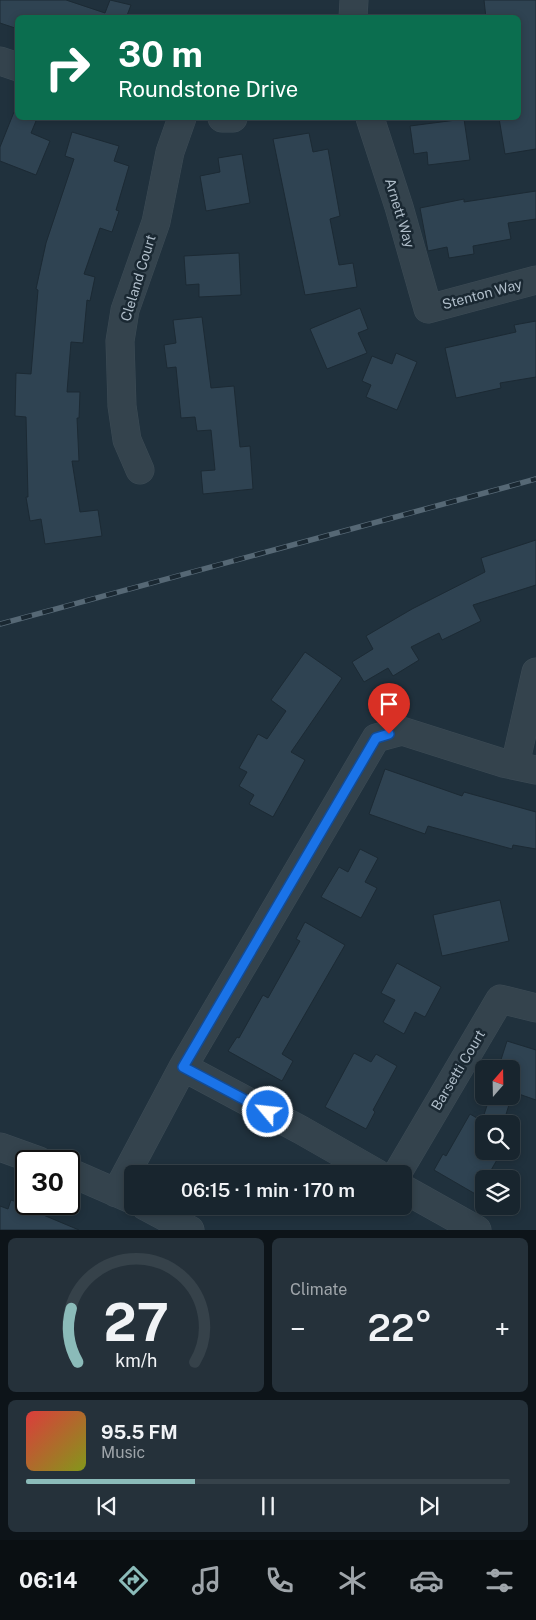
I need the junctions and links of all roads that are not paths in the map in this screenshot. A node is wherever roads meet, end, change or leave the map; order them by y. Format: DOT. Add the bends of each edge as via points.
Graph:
graph roads {
  1 [pos="354,0"];
  2 [pos="353,15"];
  3 [pos="0,61"];
  4 [pos="15,66"];
  5 [pos="181,120"];
  6 [pos="371,120"];
  7 [pos="536,280"];
  8 [pos="428,309"];
  9 [pos="140,470"];
  10 [pos="536,672"];
  11 [pos="526,768"];
  12 [pos="536,1008"];
  13 [pos="183,1067"];
  14 [pos="0,1147"];
  15 [pos="15,1152"];
  16 [pos="138,1165"];
  17 [pos="362,1165"];
  18 [pos="402,1165"];
  19 [pos="80,1177"];
  20 [pos="412,1194"];
  21 [pos="124,1196"];
  22 [pos="162,1215"];
  23 [pos="190,1230"];
  24 [pos="477,1230"];
  1 -- 2 [label="street"];
  3 -- 4 [label="street"];
  5 -- 9 [label="street, Cleland Court" via="170,152 156,222 125,310 120,341 122,406 127,440"];
  6 -- 8 [label="street, Arnett Way"];
  7 -- 8 [label="street, Stenton Way"];
  10 -- 11 [label="street"];
  11 -- 13 [label="street" via="402,731 376,738"];
  12 -- 18 [label="street, Barsetti Court" via="500,999"];
  13 -- 16 [label="street"];
  13 -- 17 [label="street"];
  14 -- 15 [label="street"];
  19 -- 21 [label="street"];
  20 -- 24 [label="street"];
  22 -- 23 [label="street"];
}
